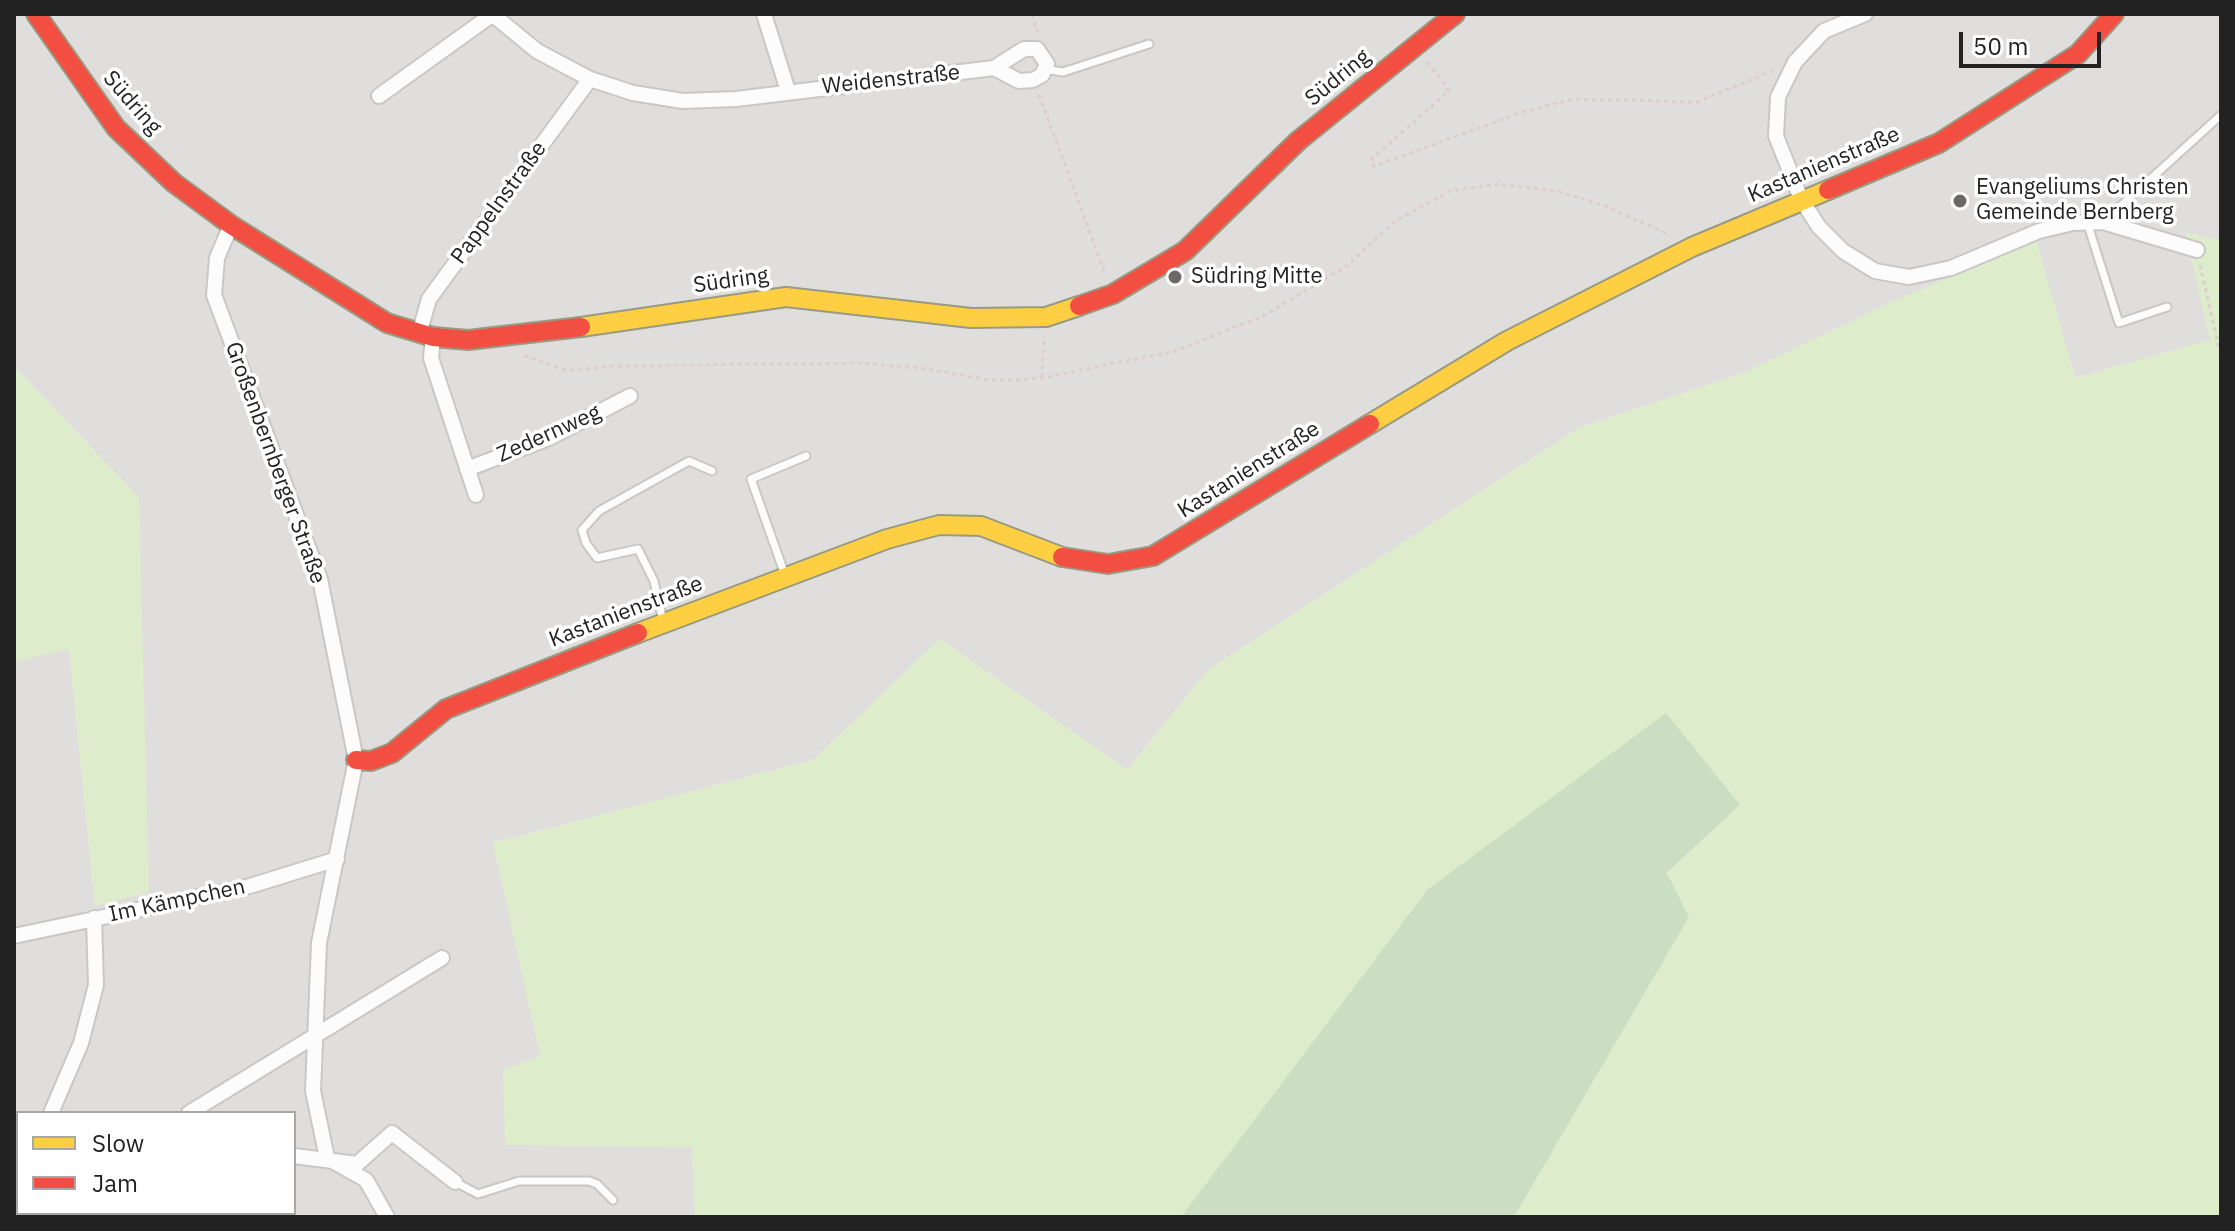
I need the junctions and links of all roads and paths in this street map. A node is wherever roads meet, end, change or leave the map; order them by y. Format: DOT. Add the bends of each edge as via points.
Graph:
graph roads {
  1 [pos="36,14"];
  2 [pos="493,14"];
  3 [pos="764,14"];
  4 [pos="1455,14"];
  5 [pos="1865,14"];
  6 [pos="2114,14"];
  7 [pos="1149,44"];
  8 [pos="1416,46"];
  9 [pos="1795,62"];
  10 [pos="994,68"];
  11 [pos="1039,75"];
  12 [pos="590,79"];
  13 [pos="788,91"];
  14 [pos="379,96"];
  15 [pos="2221,115"];
  16 [pos="1801,199"];
  17 [pos="2087,222"];
  18 [pos="2103,222"];
  19 [pos="231,225"];
  20 [pos="2197,250"];
  21 [pos="1113,294"];
  22 [pos="2167,307"];
  23 [pos="1046,317"];
  24 [pos="426,335"];
  25 [pos="2221,357"];
  26 [pos="1042,378"];
  27 [pos="630,396"];
  28 [pos="806,456"];
  29 [pos="467,469"];
  30 [pos="712,471"];
  31 [pos="476,495"];
  32 [pos="786,577"];
  33 [pos="663,623"];
  34 [pos="356,760"];
  35 [pos="337,859"];
  36 [pos="94,918"];
  37 [pos="14,936"];
  38 [pos="442,958"];
  39 [pos="313,1035"];
  40 [pos="52,1111"];
  41 [pos="192,1111"];
  42 [pos="296,1156"];
  43 [pos="327,1158"];
  44 [pos="455,1182"];
  45 [pos="613,1200"];
  46 [pos="387,1217"];
  1 -- 19 [label="street, Südring" via="116,128 174,183"];
  2 -- 12 [label="street, Weidenstraße" via="537,51"];
  2 -- 14 [label="street, Weidenstraße"];
  3 -- 13 [label="street"];
  4 -- 8 [label="street, Südring"];
  5 -- 9 [label="street" via="1824,31"];
  6 -- 16 [label="street, Kastanienstraße" via="2078,54 1939,143"];
  7 -- 11 [label="lane"];
  8 -- 9 [label="path" via="1449,91 1371,160 1374,166 1572,99 1697,102"];
  8 -- 21 [label="street, Südring" via="1298,141 1185,251"];
  9 -- 16 [label="street" via="1778,97 1776,136"];
  10 -- 11 [label="street, Weidenstraße" via="1019,81"];
  10 -- 11 [label="street, Weidenstraße" via="1024,49 1037,49 1044,56"];
  10 -- 13 [label="street, Weidenstraße"];
  11 -- 21 [label="path"];
  12 -- 13 [label="street, Weidenstraße" via="683,101"];
  12 -- 24 [label="street, Pappelnstraße" via="429,299"];
  15 -- 18 [label="lane"];
  16 -- 17 [label="street" via="1843,251 1875,271 1909,277 1951,268 2039,231"];
  16 -- 32 [label="street, Kastanienstraße" via="1692,247 1507,341 1153,556 1108,564 1058,556 981,526 939,525"];
  17 -- 18 [label="street"];
  17 -- 22 [label="lane" via="2119,323"];
  18 -- 20 [label="street"];
  19 -- 24 [label="street, Südring" via="353,305"];
  19 -- 34 [label="street, Großenbernberger Straße" via="217,258 214,295 320,579"];
  20 -- 25 [label="path"];
  21 -- 23 [label="street, Südring"];
  23 -- 24 [label="street, Südring" via="971,318 786,297 509,338"];
  23 -- 26 [label="path"];
  24 -- 29 [label="street, Zedernweg"];
  27 -- 29 [label="street, Zedernweg" via="549,438"];
  28 -- 32 [label="lane" via="751,479"];
  29 -- 31 [label="street, Zedernweg"];
  30 -- 33 [label="lane" via="689,461 599,511 582,530 597,558 638,549 654,581"];
  32 -- 33 [label="street, Kastanienstraße"];
  33 -- 34 [label="street, Kastanienstraße" via="446,709 392,753"];
  34 -- 35 [label="street, Großenbernberger Straße"];
  35 -- 36 [label="street, Im Kämpchen" via="250,886"];
  35 -- 39 [label="street, Großenbernberger Straße" via="319,943"];
  36 -- 37 [label="street, Im Kämpchen"];
  36 -- 40 [label="street" via="96,985 81,1043"];
  38 -- 39 [label="street"];
  39 -- 41 [label="street"];
  39 -- 43 [label="street, Großenbernberger Straße" via="313,1091"];
  42 -- 43 [label="street"];
  43 -- 44 [label="street" via="357,1164 392,1133"];
  43 -- 46 [label="street" via="366,1180"];
  44 -- 45 [label="lane" via="478,1194 519,1181 589,1181"];
}
